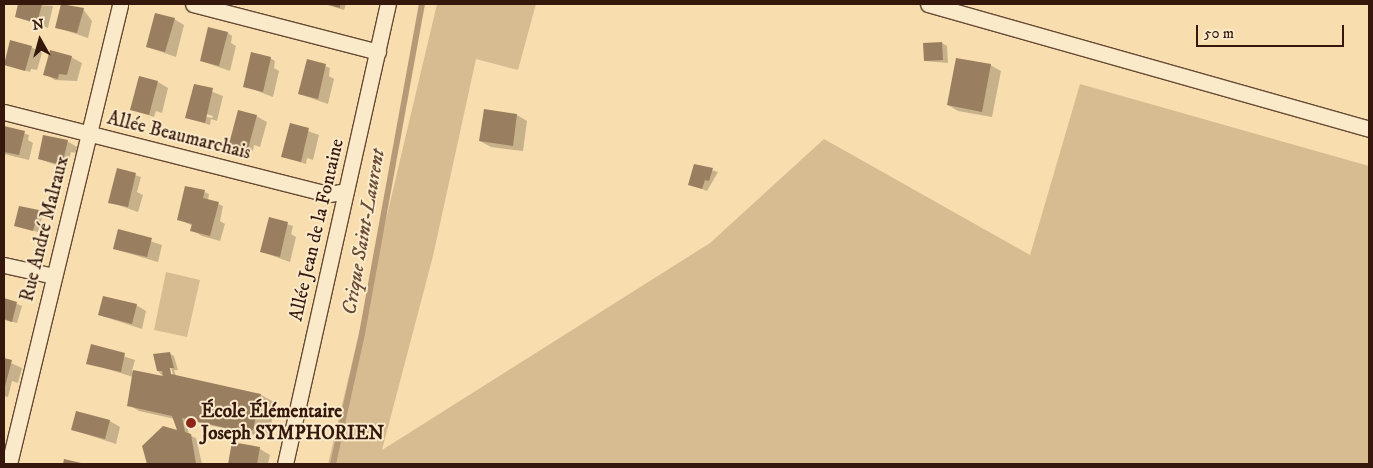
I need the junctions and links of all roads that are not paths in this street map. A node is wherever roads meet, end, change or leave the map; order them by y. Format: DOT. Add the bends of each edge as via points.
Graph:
graph roads {
  1 [pos="120,4"];
  2 [pos="193,4"];
  3 [pos="388,4"];
  4 [pos="928,4"];
  5 [pos="378,52"];
  6 [pos="4,112"];
  7 [pos="1369,129"];
  8 [pos="88,134"];
  9 [pos="346,192"];
  10 [pos="4,265"];
  11 [pos="54,276"];
  12 [pos="11,426"];
  13 [pos="9,464"];
  14 [pos="285,464"];
  1 -- 8 [label="street, Rue André Malraux"];
  2 -- 5 [label="street"];
  3 -- 5 [label="street, Allée Jean de la Fontaine"];
  4 -- 7 [label="street"];
  5 -- 9 [label="street, Allée Jean de la Fontaine"];
  6 -- 8 [label="street, Allée Beaumarchais"];
  8 -- 9 [label="street, Allée Beaumarchais" via="329,194"];
  8 -- 11 [label="street, Rue André Malraux"];
  9 -- 14 [label="street, Allée Jean de la Fontaine"];
  10 -- 11 [label="street"];
  11 -- 12 [label="street, Rue André Malraux"];
  12 -- 13 [label="street, Rue André Malraux"];
}
